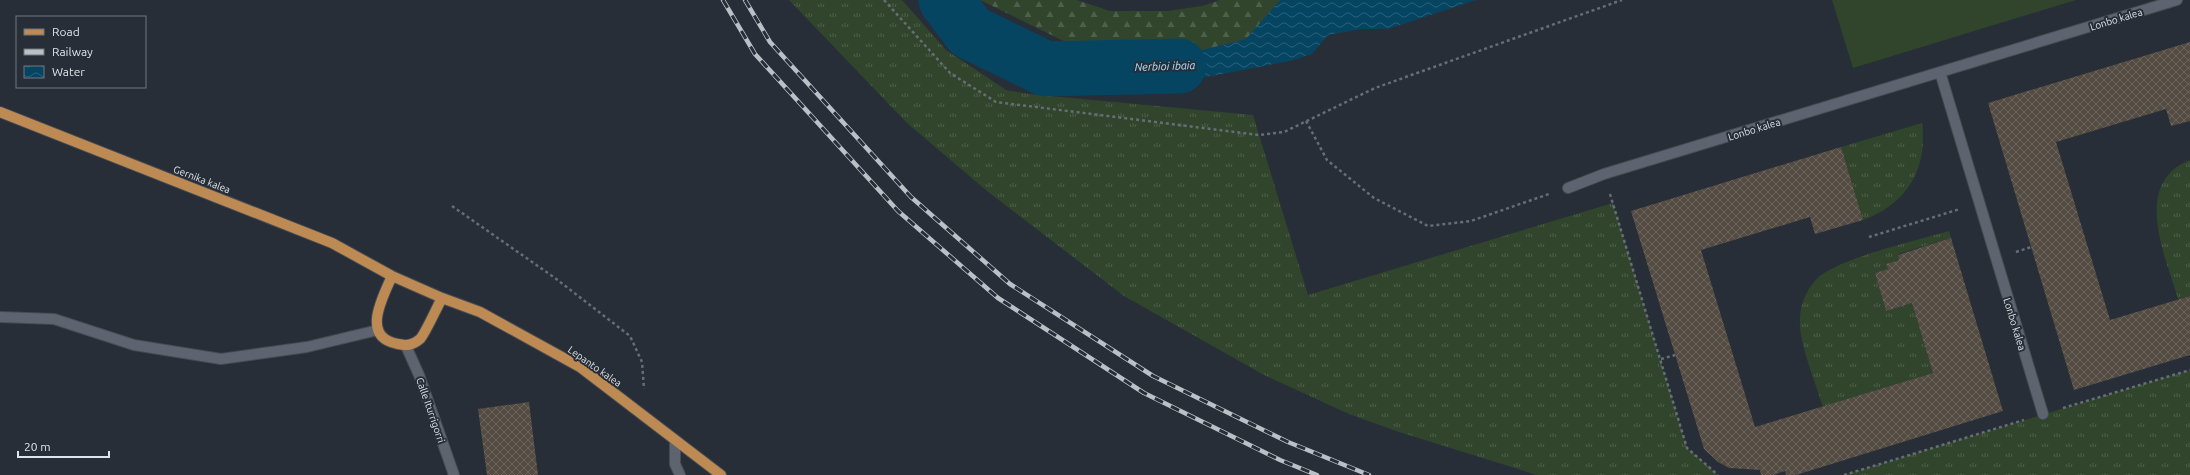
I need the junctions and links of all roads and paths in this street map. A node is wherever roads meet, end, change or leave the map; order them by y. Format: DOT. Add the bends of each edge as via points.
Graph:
graph roads {
  1 [pos="884,0"];
  2 [pos="1622,0"];
  3 [pos="2177,0"];
  4 [pos="1940,72"];
  5 [pos="0,112"];
  6 [pos="1306,121"];
  7 [pos="1604,174"];
  8 [pos="1568,188"];
  9 [pos="1979,203"];
  10 [pos="452,206"];
  11 [pos="1868,237"];
  12 [pos="392,276"];
  13 [pos="442,298"];
  14 [pos="0,317"];
  15 [pos="378,330"];
  16 [pos="406,346"];
  17 [pos="1675,355"];
  18 [pos="1661,359"];
  19 [pos="2190,370"];
  20 [pos="630,405"];
  21 [pos="2043,414"];
  22 [pos="675,440"];
  23 [pos="454,475"];
  24 [pos="680,475"];
  25 [pos="721,475"];
  26 [pos="1718,475"];
  27 [pos="1844,475"];
  1 -- 6 [label="path" via="950,73 996,102 1259,135 1284,132"];
  2 -- 6 [label="path" via="1375,88"];
  3 -- 4 [label="street, Lonbo kalea"];
  4 -- 7 [label="street, Lonbo kalea"];
  4 -- 9 [label="street, Lonbo kalea"];
  5 -- 12 [label="main road, Gernika kalea" via="332,243"];
  6 -- 8 [label="path" via="1327,160 1374,198 1428,226 1471,221"];
  7 -- 8 [label="street, Lonbo kalea"];
  7 -- 18 [label="path"];
  9 -- 11 [label="path"];
  9 -- 21 [label="street, Lonbo kalea"];
  10 -- 20 [label="path" via="555,278 630,336 642,362 644,393"];
  12 -- 13 [label="main road, Gernika kalea"];
  12 -- 15 [label="main road" via="376,313"];
  13 -- 16 [label="main road" via="422,338"];
  13 -- 20 [label="main road, Lepanto kalea" via="480,312 533,339 580,367"];
  14 -- 15 [label="street" via="54,319 134,345 221,359 307,347"];
  15 -- 16 [label="main road" via="390,343"];
  16 -- 23 [label="street, Calle Iturrigorri" via="420,375"];
  17 -- 18 [label="path"];
  18 -- 26 [label="path" via="1687,448"];
  19 -- 21 [label="path"];
  20 -- 22 [label="main road, Lepanto kalea"];
  21 -- 27 [label="path"];
  22 -- 24 [label="street" via="675,464"];
  22 -- 25 [label="main road, Lepanto kalea"];
}
